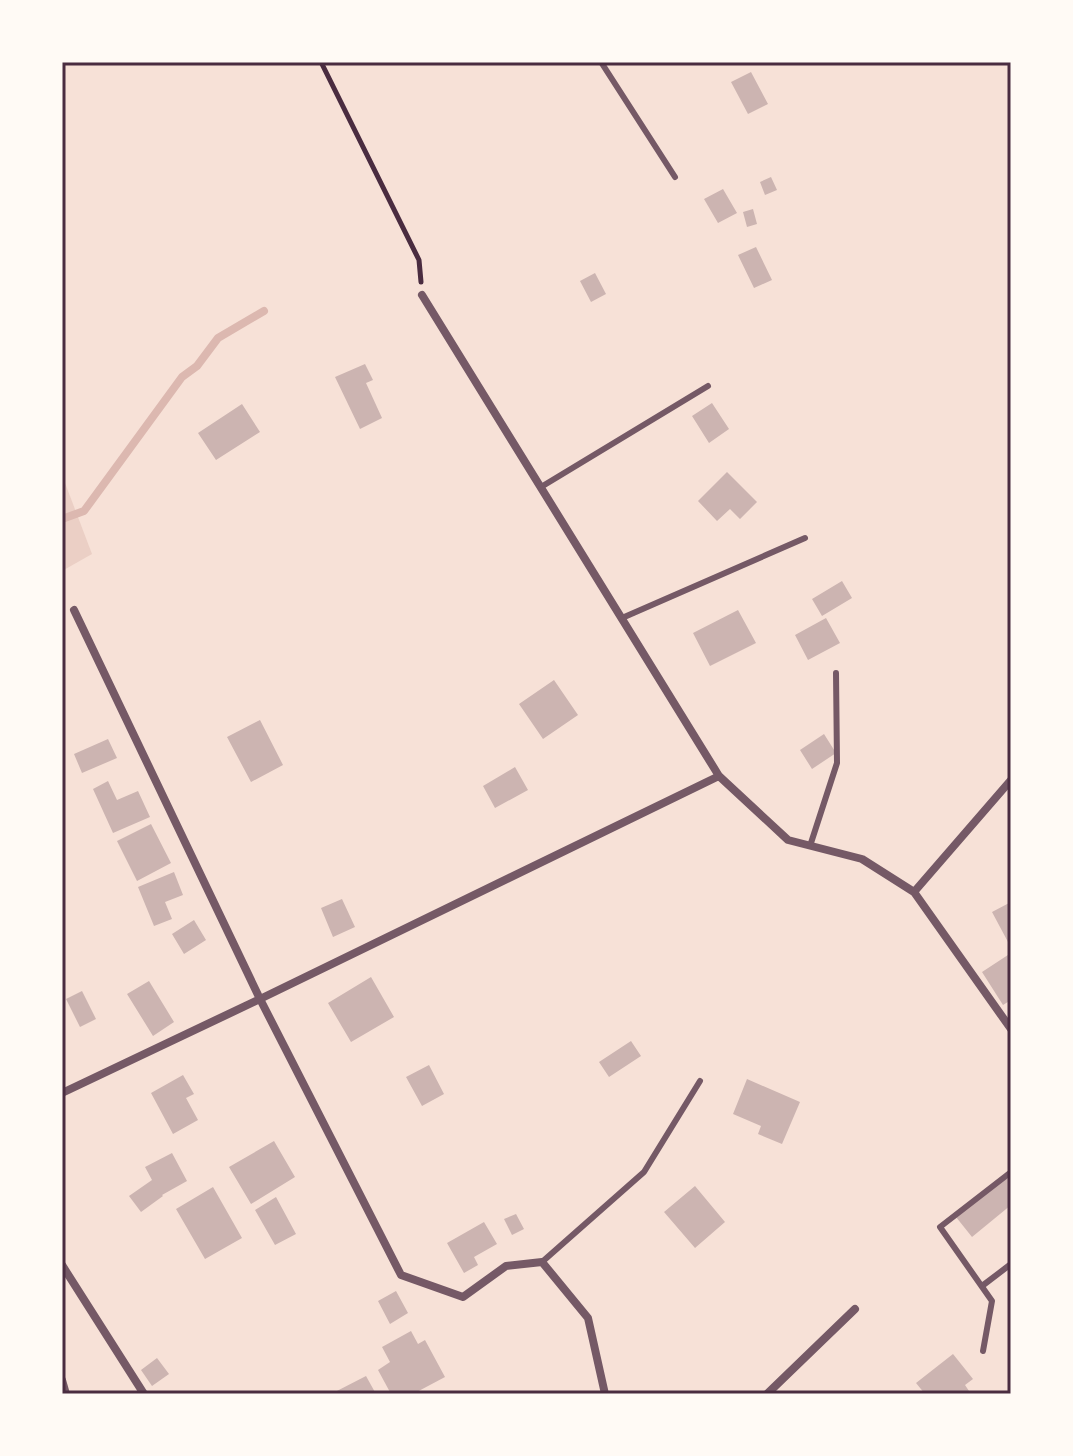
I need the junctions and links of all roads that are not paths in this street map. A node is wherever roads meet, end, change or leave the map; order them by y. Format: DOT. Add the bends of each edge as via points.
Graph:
graph roads {
  1 [pos="601,62"];
  2 [pos="675,177"];
  3 [pos="422,295"];
  4 [pos="708,386"];
  5 [pos="541,487"];
  6 [pos="805,538"];
  7 [pos="74,610"];
  8 [pos="622,618"];
  9 [pos="836,673"];
  10 [pos="719,776"];
  11 [pos="1011,780"];
  12 [pos="810,846"];
  13 [pos="914,892"];
  14 [pos="260,999"];
  15 [pos="1011,1029"];
  16 [pos="700,1081"];
  17 [pos="62,1093"];
  18 [pos="1011,1172"];
  19 [pos="542,1262"];
  20 [pos="1011,1264"];
  21 [pos="62,1265"];
  22 [pos="982,1286"];
  23 [pos="855,1309"];
  24 [pos="983,1351"];
  25 [pos="62,1380"];
  26 [pos="66,1394"];
  27 [pos="144,1394"];
  28 [pos="605,1394"];
  29 [pos="767,1394"];
  1 -- 2 [label="lane"];
  3 -- 5 [label="street"];
  4 -- 5 [label="lane"];
  5 -- 8 [label="street"];
  6 -- 8 [label="lane"];
  7 -- 14 [label="street"];
  8 -- 10 [label="street"];
  9 -- 12 [label="lane" via="837,763"];
  10 -- 12 [label="street" via="788,840"];
  10 -- 14 [label="street"];
  11 -- 13 [label="street"];
  12 -- 13 [label="street" via="862,859"];
  13 -- 15 [label="street"];
  14 -- 17 [label="street"];
  14 -- 19 [label="street" via="401,1275 463,1297 506,1266"];
  16 -- 19 [label="lane" via="644,1172"];
  18 -- 22 [label="lane" via="940,1227"];
  19 -- 28 [label="street" via="588,1318"];
  20 -- 22 [label="lane"];
  21 -- 27 [label="street"];
  22 -- 24 [label="lane" via="992,1301"];
  23 -- 29 [label="street"];
  25 -- 26 [label="street"];
}
